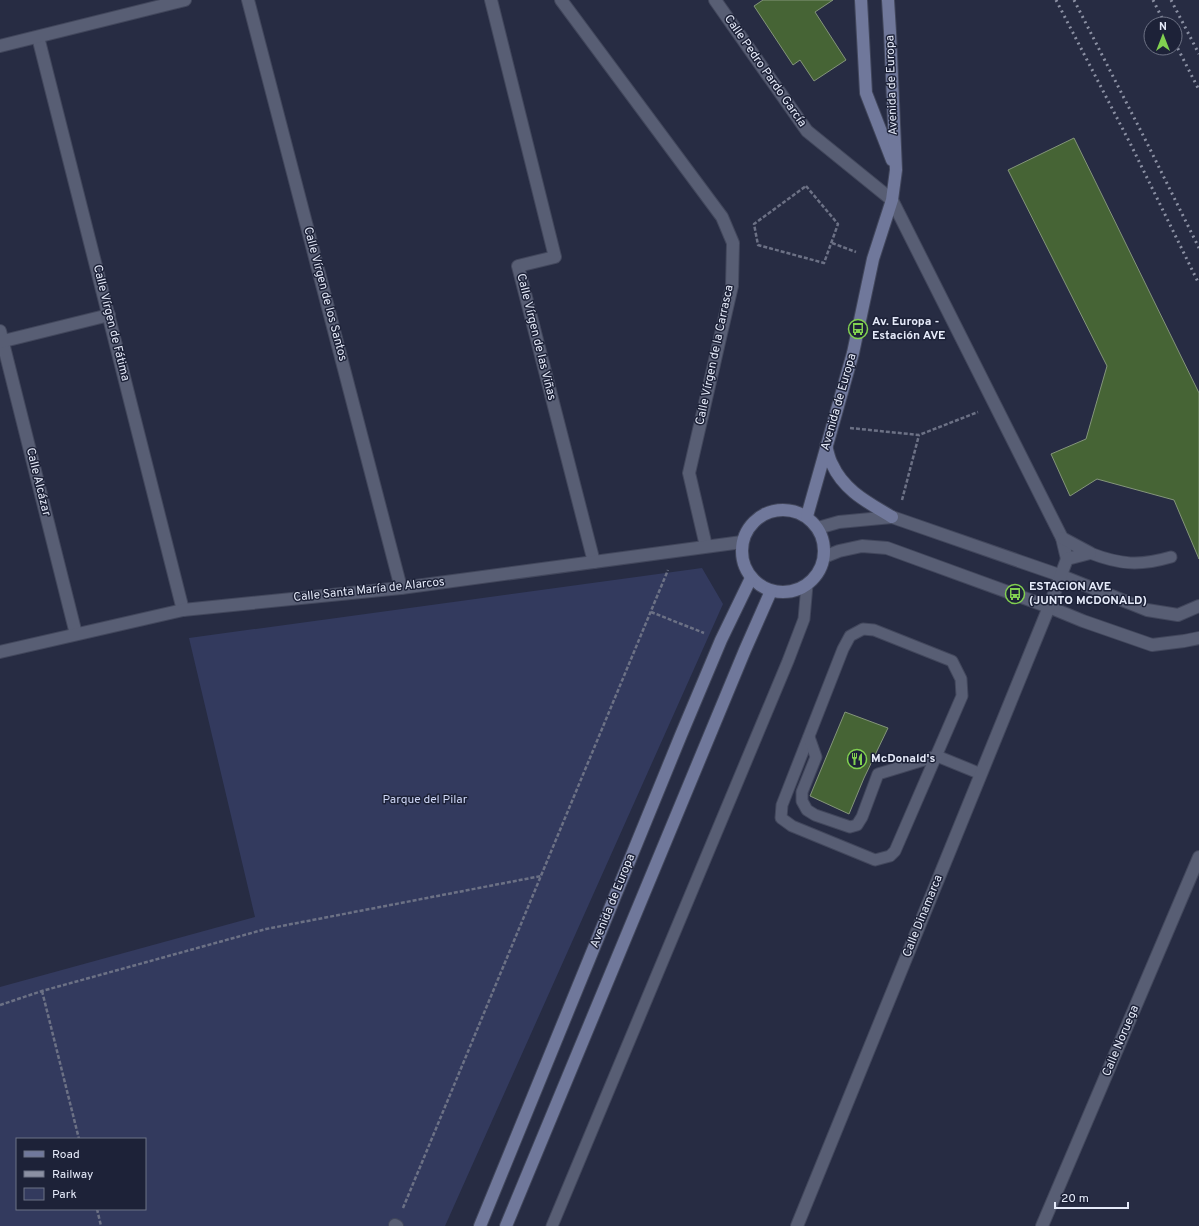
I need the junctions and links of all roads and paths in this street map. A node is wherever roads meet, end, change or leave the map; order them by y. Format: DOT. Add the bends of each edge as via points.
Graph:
graph roads {
  1 [pos="185,0"];
  2 [pos="248,0"];
  3 [pos="491,0"];
  4 [pos="561,0"];
  5 [pos="715,0"];
  6 [pos="861,0"];
  7 [pos="888,0"];
  8 [pos="38,37"];
  9 [pos="0,46"];
  10 [pos="896,170"];
  11 [pos="892,200"];
  12 [pos="832,243"];
  13 [pos="873,259"];
  14 [pos="109,315"];
  15 [pos="1,338"];
  16 [pos="995,405"];
  17 [pos="832,426"];
  18 [pos="919,435"];
  19 [pos="826,446"];
  20 [pos="807,516"];
  21 [pos="895,517"];
  22 [pos="818,528"];
  23 [pos="1062,538"];
  24 [pos="742,542"];
  25 [pos="706,546"];
  26 [pos="1090,553"];
  27 [pos="824,558"];
  28 [pos="1172,558"];
  29 [pos="1067,559"];
  30 [pos="594,562"];
  31 [pos="670,565"];
  32 [pos="1062,576"];
  33 [pos="751,578"];
  34 [pos="807,585"];
  35 [pos="401,588"];
  36 [pos="771,591"];
  37 [pos="1199,606"];
  38 [pos="1050,607"];
  39 [pos="183,610"];
  40 [pos="651,612"];
  41 [pos="76,634"];
  42 [pos="1199,638"];
  43 [pos="721,640"];
  44 [pos="0,652"];
  45 [pos="809,737"];
  46 [pos="937,756"];
  47 [pos="981,774"];
  48 [pos="1199,857"];
  49 [pos="541,876"];
  50 [pos="42,992"];
  51 [pos="0,1005"];
  52 [pos="79,1138"];
  53 [pos="97,1210"];
  54 [pos="101,1226"];
  55 [pos="396,1226"];
  56 [pos="480,1226"];
  57 [pos="506,1226"];
  58 [pos="552,1226"];
  59 [pos="797,1226"];
  60 [pos="1042,1226"];
  1 -- 8 [label="street"];
  2 -- 35 [label="street, Calle Vírgen de los Santos"];
  3 -- 30 [label="street, Calle Vírgen de las Viñas" via="555,257 518,266"];
  4 -- 25 [label="street, Calle Vírgen de la Carrasca" via="722,217 733,243 732,286 689,473"];
  5 -- 11 [label="street, Calle Pedro Pardo García" via="807,131"];
  6 -- 10 [label="main road, Avenida de Europa" via="866,92"];
  7 -- 10 [label="main road, Avenida de Europa"];
  8 -- 9 [label="street"];
  8 -- 14 [label="street, Calle Vírgen de Fátima"];
  10 -- 11 [label="main road, Avenida de Europa"];
  11 -- 13 [label="main road, Avenida de Europa"];
  11 -- 16 [label="street"];
  12 -- 12 [label="path" via="838,224 806,186 754,224 758,245 824,263"];
  12 -- 13 [label="path"];
  13 -- 17 [label="main road, Avenida de Europa" via="853,353"];
  14 -- 15 [label="street"];
  14 -- 39 [label="street, Calle Vírgen de Fátima"];
  15 -- 41 [label="street, Calle Alcázar"];
  16 -- 18 [label="path"];
  16 -- 23 [label="street"];
  17 -- 18 [label="path"];
  17 -- 19 [label="main road, Avenida de Europa"];
  18 -- 21 [label="path"];
  19 -- 20 [label="main road, Avenida de Europa"];
  19 -- 21 [label="main road" via="831,464 857,496"];
  20 -- 22 [label="main road"];
  20 -- 24 [label="main road" via="788,509 767,512 750,524"];
  21 -- 22 [label="street" via="839,522"];
  21 -- 32 [label="street"];
  22 -- 27 [label="main road" via="824,542"];
  23 -- 26 [label="street"];
  23 -- 29 [label="street"];
  24 -- 25 [label="street, Calle Santa María de Alarcos"];
  24 -- 33 [label="main road" via="742,562"];
  25 -- 30 [label="street, Calle Santa María de Alarcos"];
  26 -- 28 [label="lane" via="1108,560 1131,564 1152,563"];
  26 -- 29 [label="street"];
  27 -- 34 [label="main road" via="818,572"];
  27 -- 38 [label="street" via="839,551 862,546 887,548"];
  29 -- 32 [label="street, Calle Dinamarca"];
  30 -- 35 [label="street, Calle Santa María de Alarcos"];
  31 -- 40 [label="path"];
  32 -- 37 [label="street" via="1147,610 1178,615"];
  32 -- 38 [label="street, Calle Dinamarca"];
  33 -- 36 [label="main road"];
  33 -- 43 [label="main road, Avenida de Europa"];
  34 -- 36 [label="main road" via="790,592"];
  34 -- 58 [label="lane" via="804,619 788,661"];
  35 -- 39 [label="street, Calle Santa María de Alarcos"];
  36 -- 57 [label="main road"];
  38 -- 42 [label="street" via="1152,645"];
  38 -- 47 [label="street, Calle Dinamarca"];
  39 -- 41 [label="street, Calle Santa María de Alarcos"];
  40 -- 43 [label="path"];
  40 -- 49 [label="path"];
  41 -- 44 [label="street, Calle Santa María de Alarcos"];
  43 -- 56 [label="main road, Avenida de Europa"];
  45 -- 46 [label="lane" via="816,757 802,792 802,801 807,810 815,815 850,827 857,825 862,817 878,774"];
  45 -- 46 [label="lane" via="782,805 781,818 792,826 875,860 890,856 895,851"];
  45 -- 46 [label="lane" via="850,636 863,629 874,630 952,661 956,667 961,679 962,696"];
  46 -- 47 [label="lane"];
  47 -- 59 [label="street, Calle Dinamarca"];
  48 -- 60 [label="street, Calle Noruega"];
  49 -- 50 [label="path" via="266,929"];
  49 -- 55 [label="path"];
  50 -- 51 [label="path"];
  50 -- 52 [label="path"];
  53 -- 54 [label="path"];
}
